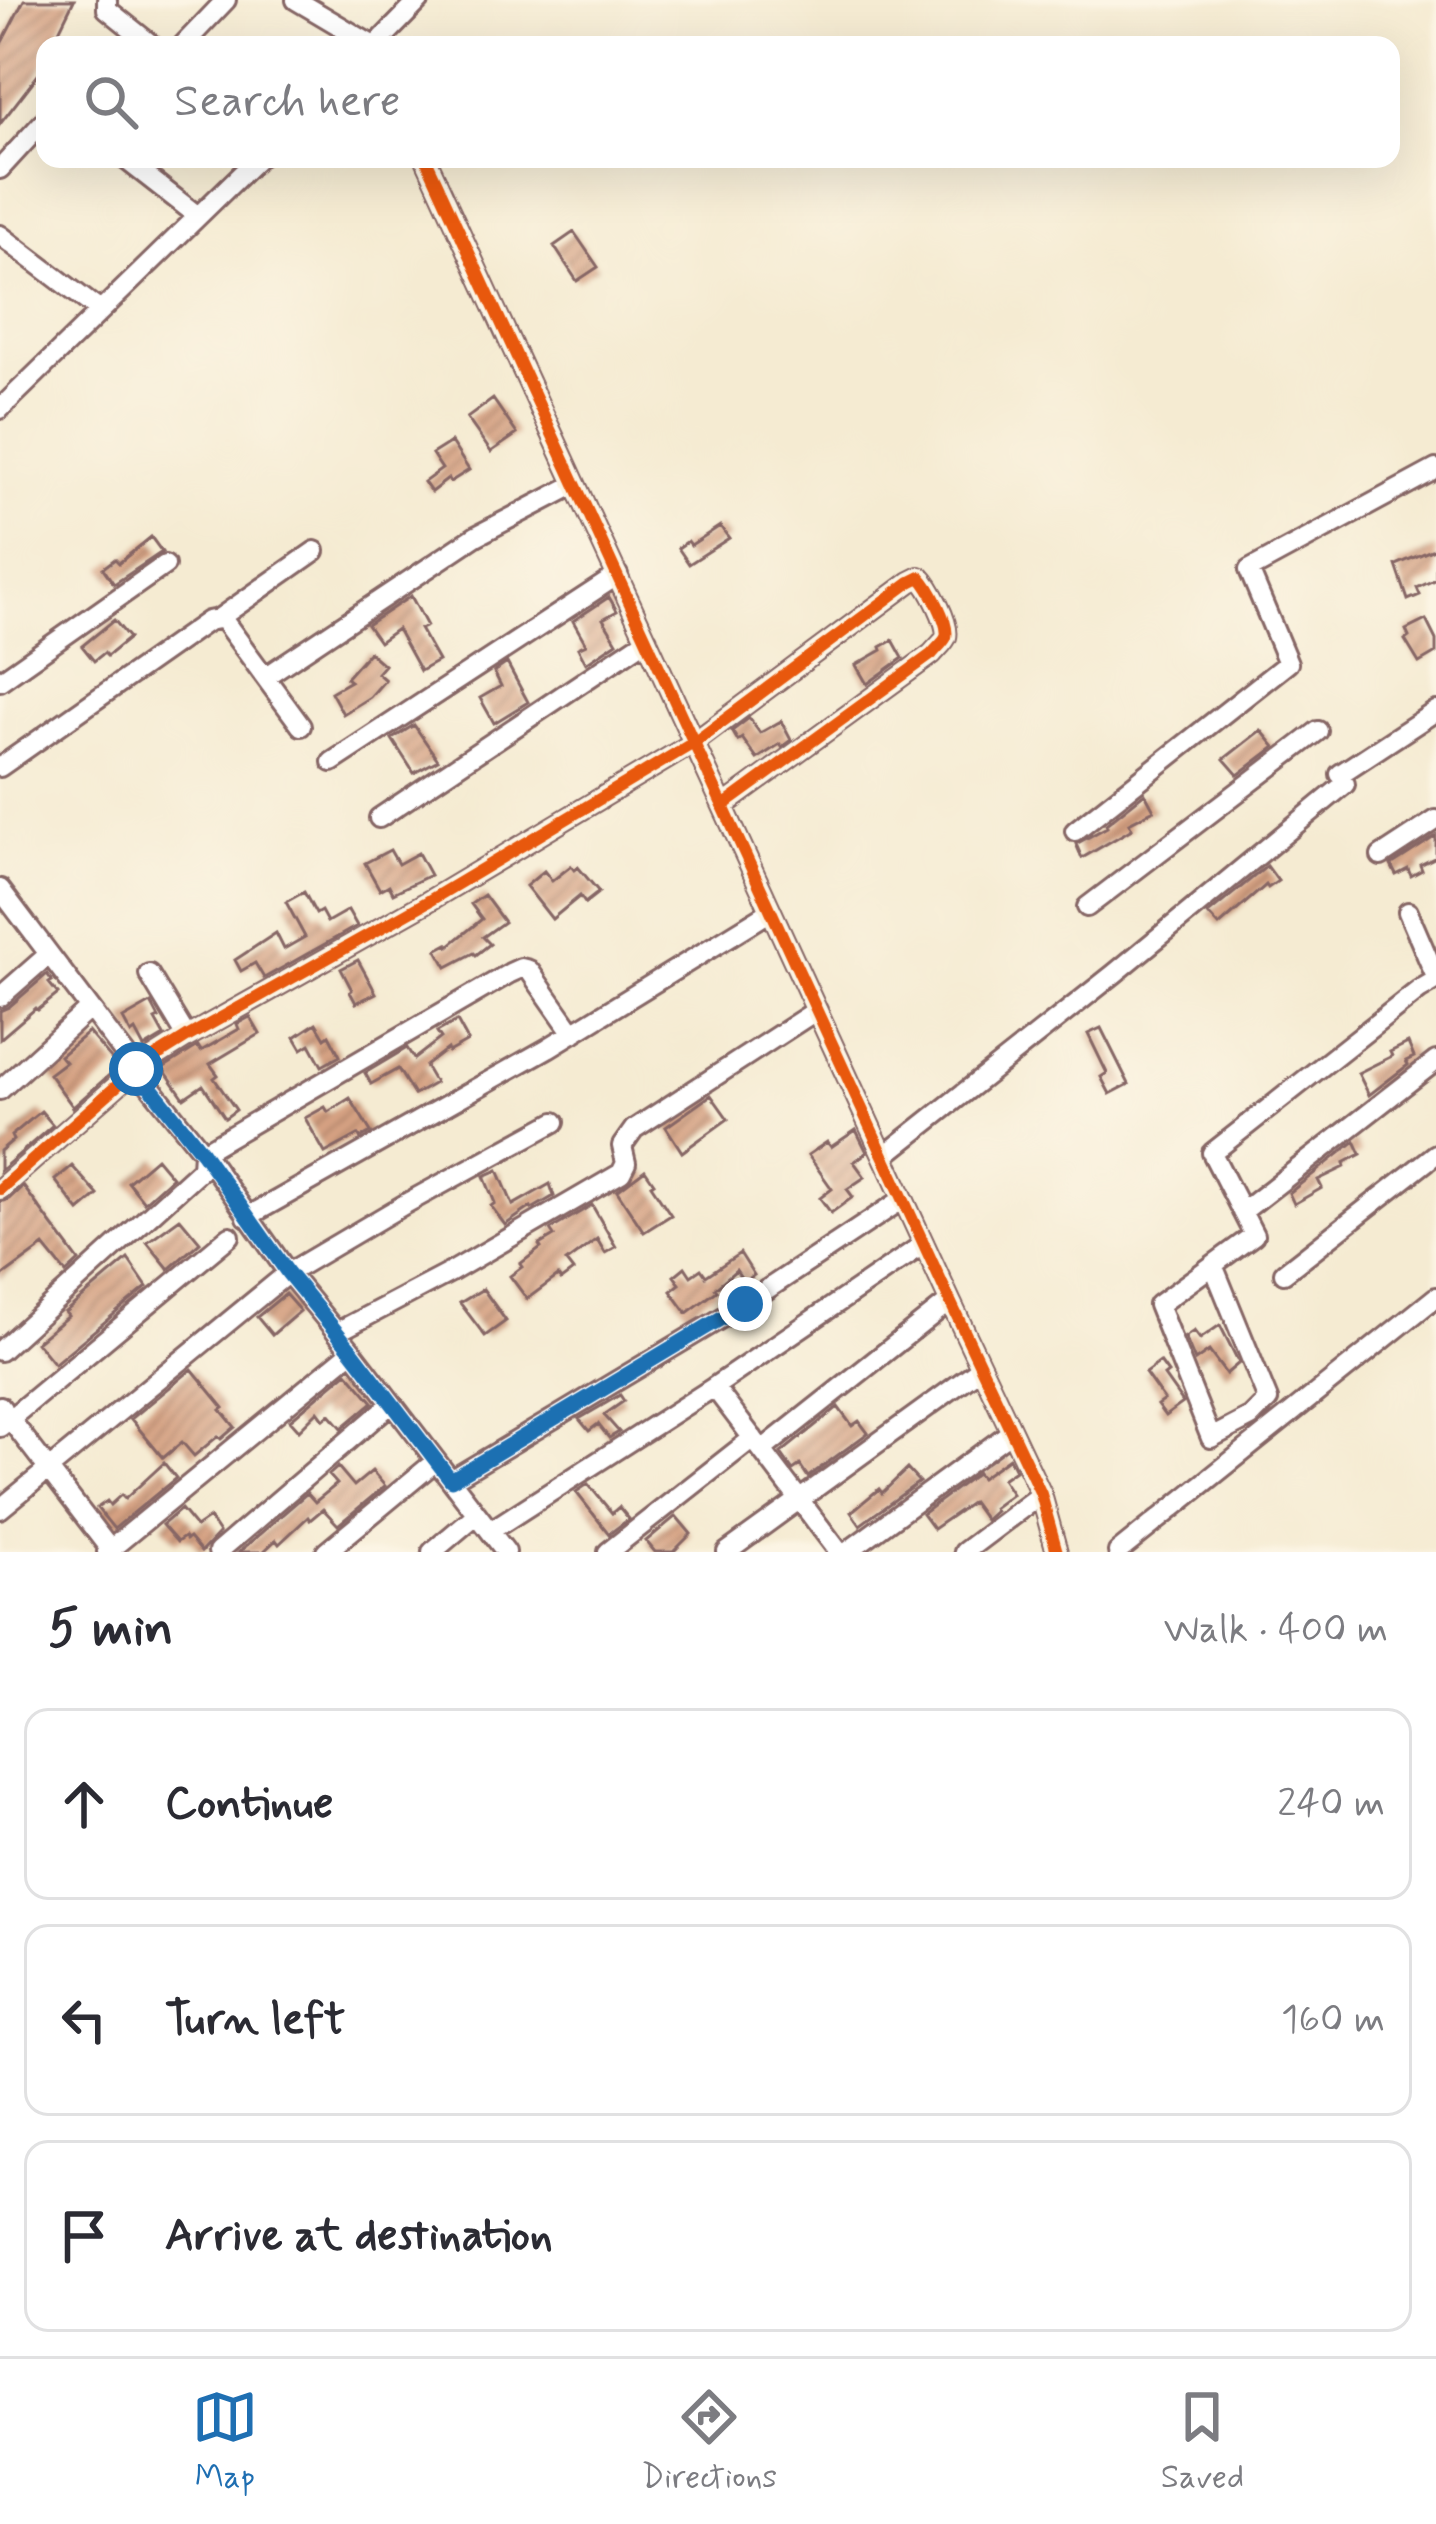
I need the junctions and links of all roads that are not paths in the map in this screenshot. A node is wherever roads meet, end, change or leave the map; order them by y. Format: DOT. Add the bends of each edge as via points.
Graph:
graph roads {
  1 [pos="107,0"];
  2 [pos="226,0"];
  3 [pos="296,0"];
  4 [pos="420,0"];
  5 [pos="141,36"];
  6 [pos="192,36"];
  7 [pos="358,36"];
  8 [pos="383,36"];
  9 [pos="36,130"];
  10 [pos="136,168"];
  11 [pos="248,168"];
  12 [pos="430,168"];
  13 [pos="0,170"];
  14 [pos="198,217"];
  15 [pos="0,235"];
  16 [pos="100,311"];
  17 [pos="0,409"];
  18 [pos="1436,469"];
  19 [pos="574,485"];
  20 [pos="315,551"];
  21 [pos="165,565"];
  22 [pos="618,575"];
  23 [pos="218,619"];
  24 [pos="647,639"];
  25 [pos="266,676"];
  26 [pos="0,681"];
  27 [pos="1436,711"];
  28 [pos="301,726"];
  29 [pos="1318,731"];
  30 [pos="694,742"];
  31 [pos="332,762"];
  32 [pos="0,767"];
  33 [pos="723,806"];
  34 [pos="379,818"];
  35 [pos="1436,820"];
  36 [pos="1075,831"];
  37 [pos="1381,856"];
  38 [pos="0,890"];
  39 [pos="1087,908"];
  40 [pos="771,911"];
  41 [pos="1408,912"];
  42 [pos="49,954"];
  43 [pos="149,974"];
  44 [pos="1436,978"];
  45 [pos="0,997"];
  46 [pos="89,1009"];
  47 [pos="817,1010"];
  48 [pos="573,1033"];
  49 [pos="188,1037"];
  50 [pos="1436,1061"];
  51 [pos="136,1069"];
  52 [pos="0,1090"];
  53 [pos="555,1122"];
  54 [pos="202,1152"];
  55 [pos="1436,1154"];
  56 [pos="884,1156"];
  57 [pos="0,1190"];
  58 [pos="903,1199"];
  59 [pos="1242,1212"];
  60 [pos="247,1216"];
  61 [pos="230,1236"];
  62 [pos="923,1244"];
  63 [pos="1213,1265"];
  64 [pos="288,1273"];
  65 [pos="1284,1273"];
  66 [pos="1436,1298"];
  67 [pos="950,1301"];
  68 [pos="337,1332"];
  69 [pos="0,1351"];
  70 [pos="352,1351"];
  71 [pos="981,1369"];
  72 [pos="714,1387"];
  73 [pos="392,1403"];
  74 [pos="3,1417"];
  75 [pos="1012,1432"];
  76 [pos="757,1444"];
  77 [pos="436,1461"];
  78 [pos="48,1468"];
  79 [pos="451,1480"];
  80 [pos="1041,1494"];
  81 [pos="800,1500"];
  82 [pos="0,1509"];
  83 [pos="477,1514"];
  84 [pos="490,1531"];
  85 [pos="110,1551"];
  86 [pos="218,1552"];
  87 [pos="326,1552"];
  88 [pos="432,1552"];
  89 [pos="506,1552"];
  90 [pos="608,1552"];
  91 [pos="728,1552"];
  92 [pos="843,1552"];
  93 [pos="964,1552"];
  94 [pos="1058,1552"];
  95 [pos="1118,1552"];
  1 -- 5 [label="street" via="107,9"];
  2 -- 6 [label="street"];
  3 -- 7 [label="street"];
  4 -- 8 [label="street"];
  9 -- 13 [label="street"];
  10 -- 14 [label="street"];
  11 -- 14 [label="street"];
  12 -- 19 [label="street"];
  14 -- 16 [label="street"];
  15 -- 16 [label="street"];
  16 -- 17 [label="street"];
  18 -- 36 [label="street" via="1249,570 1288,663"];
  19 -- 22 [label="street"];
  19 -- 25 [label="street" via="476,536"];
  20 -- 23 [label="street"];
  21 -- 26 [label="street"];
  22 -- 24 [label="street"];
  22 -- 31 [label="street"];
  23 -- 25 [label="street"];
  23 -- 32 [label="street"];
  24 -- 30 [label="street"];
  24 -- 34 [label="street"];
  25 -- 28 [label="street"];
  27 -- 56 [label="street"];
  29 -- 39 [label="street"];
  30 -- 33 [label="street"];
  30 -- 33 [label="street" via="910,582 927,583 945,640"];
  30 -- 49 [label="street"];
  33 -- 40 [label="street"];
  35 -- 37 [label="street"];
  38 -- 42 [label="street"];
  40 -- 47 [label="street"];
  40 -- 48 [label="street"];
  41 -- 44 [label="street"];
  42 -- 45 [label="street"];
  42 -- 46 [label="street"];
  43 -- 49 [label="street"];
  44 -- 59 [label="street" via="1212,1153"];
  46 -- 51 [label="street"];
  46 -- 52 [label="street"];
  47 -- 56 [label="street"];
  47 -- 68 [label="street" via="628,1134 621,1173"];
  48 -- 54 [label="street" via="521,968"];
  48 -- 60 [label="street"];
  49 -- 51 [label="street"];
  50 -- 59 [label="street"];
  51 -- 54 [label="street"];
  51 -- 57 [label="street"];
  53 -- 64 [label="street"];
  54 -- 60 [label="street"];
  54 -- 69 [label="street" via="202,1168"];
  55 -- 65 [label="street"];
  56 -- 58 [label="street"];
  58 -- 62 [label="street"];
  58 -- 79 [label="street"];
  59 -- 63 [label="street" via="1254,1235"];
  60 -- 64 [label="street"];
  61 -- 74 [label="street"];
  62 -- 67 [label="street"];
  62 -- 72 [label="street"];
  63 -- 63 [label="street" via="1158,1306 1211,1438 1268,1400"];
  64 -- 68 [label="street"];
  64 -- 78 [label="street"];
  66 -- 95 [label="street"];
  67 -- 71 [label="street"];
  67 -- 76 [label="street"];
  68 -- 70 [label="street"];
  70 -- 73 [label="street"];
  70 -- 85 [label="street"];
  71 -- 75 [label="street"];
  71 -- 81 [label="street"];
  72 -- 76 [label="street"];
  72 -- 84 [label="street"];
  73 -- 77 [label="street"];
  73 -- 86 [label="street"];
  74 -- 78 [label="street"];
  75 -- 80 [label="street"];
  75 -- 92 [label="street"];
  76 -- 81 [label="street"];
  76 -- 90 [label="street"];
  77 -- 79 [label="street"];
  77 -- 87 [label="street"];
  78 -- 82 [label="street"];
  78 -- 85 [label="street"];
  79 -- 83 [label="street"];
  80 -- 93 [label="street"];
  80 -- 94 [label="street"];
  81 -- 91 [label="street"];
  81 -- 92 [label="street"];
  83 -- 84 [label="street"];
  83 -- 88 [label="street"];
  84 -- 89 [label="street"];
}
